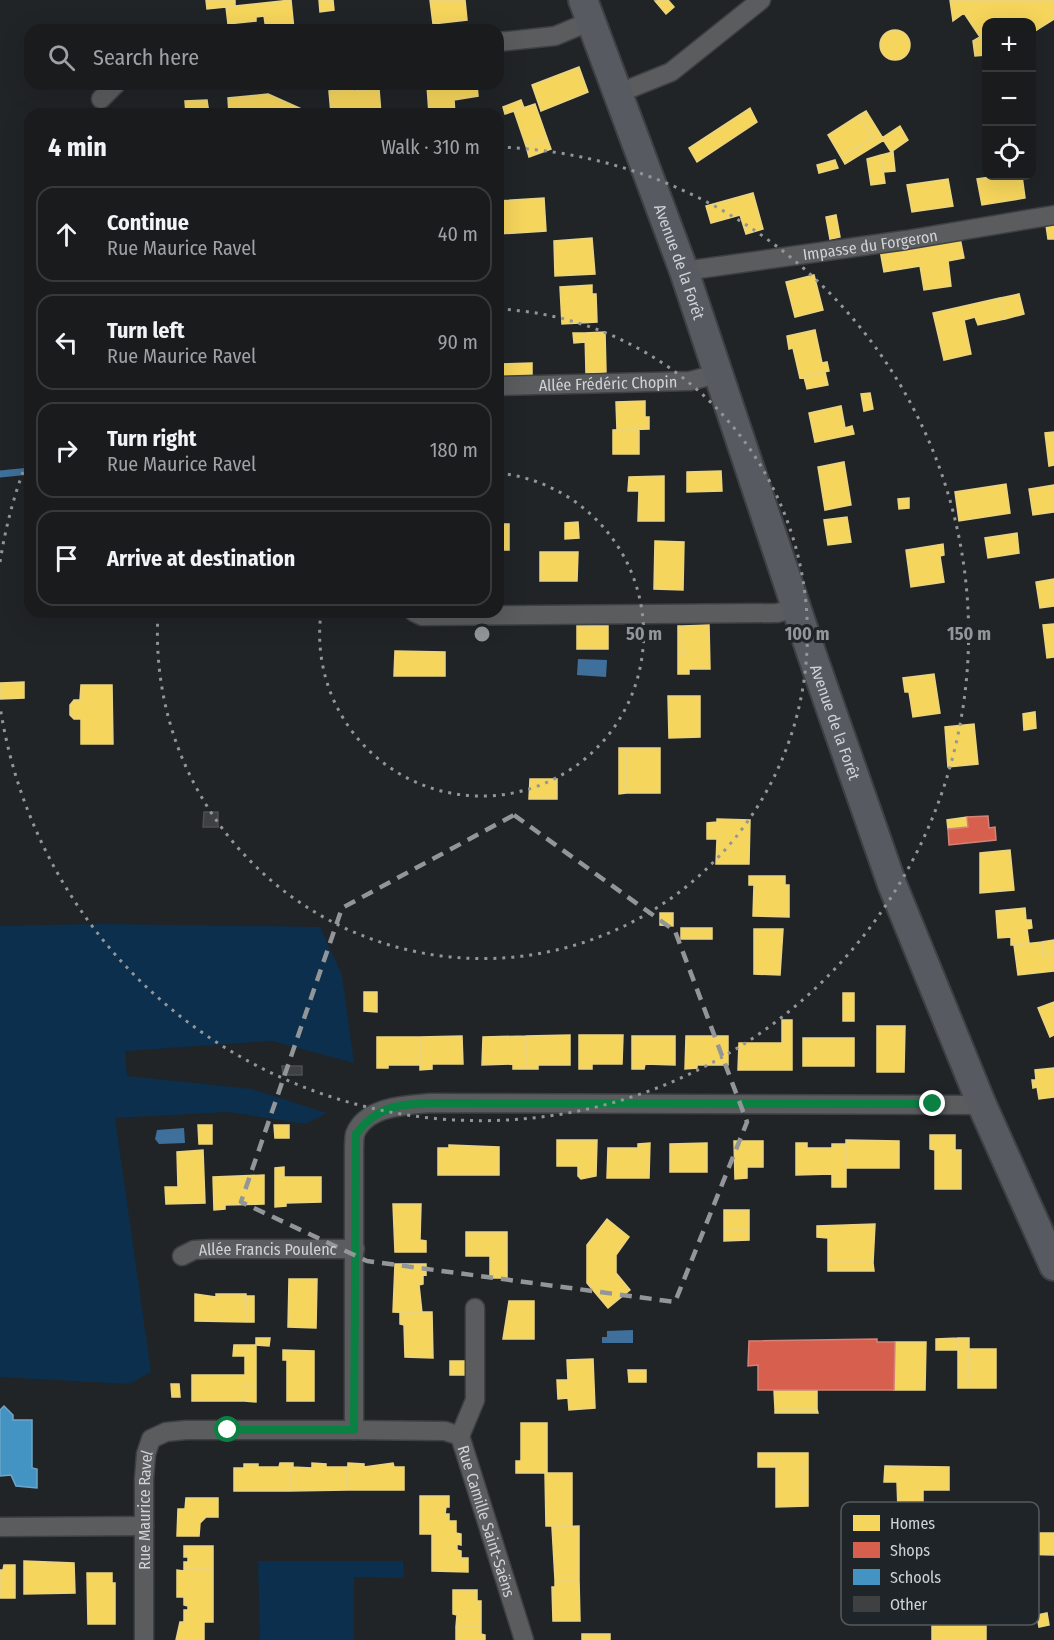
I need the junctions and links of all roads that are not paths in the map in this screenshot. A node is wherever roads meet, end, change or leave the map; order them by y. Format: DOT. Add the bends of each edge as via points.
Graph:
graph roads {
  1 [pos="761,0"];
  2 [pos="587,10"];
  3 [pos="504,41"];
  4 [pos="110,90"];
  5 [pos="620,93"];
  6 [pos="101,99"];
  7 [pos="1054,215"];
  8 [pos="684,271"];
  9 [pos="717,374"];
  10 [pos="504,386"];
  11 [pos="796,608"];
  12 [pos="504,616"];
  13 [pos="982,1105"];
  14 [pos="355,1249"];
  15 [pos="182,1256"];
  16 [pos="1054,1266"];
  17 [pos="476,1308"];
  18 [pos="354,1430"];
  19 [pos="460,1436"];
  20 [pos="144,1526"];
  21 [pos="0,1527"];
  22 [pos="144,1640"];
  23 [pos="525,1640"];
  1 -- 5 [label="street" via="671,72"];
  2 -- 3 [label="street" via="555,36"];
  2 -- 5 [label="main road, Avenue de la Forêt"];
  4 -- 6 [label="street"];
  5 -- 8 [label="main road, Avenue de la Forêt"];
  7 -- 8 [label="street, Impasse du Forgeron"];
  8 -- 9 [label="main road, Avenue de la Forêt"];
  9 -- 10 [label="street, Allée Frédéric Chopin" via="690,381"];
  9 -- 11 [label="main road, Avenue de la Forêt"];
  11 -- 12 [label="street" via="765,614"];
  11 -- 13 [label="main road, Avenue de la Forêt" via="892,884"];
  13 -- 14 [label="street" via="430,1103 395,1107 368,1118 356,1134"];
  13 -- 16 [label="main road, Avenue de la Forêt"];
  14 -- 15 [label="street, Allée Francis Poulenc" via="210,1249"];
  14 -- 18 [label="street"];
  17 -- 19 [label="street" via="475,1400"];
  18 -- 19 [label="street, Rue Camille Saint-Saëns" via="445,1431"];
  18 -- 20 [label="street, Rue Maurice Ravel" via="166,1432 151,1439 146,1454"];
  19 -- 23 [label="street, Rue Camille Saint-Saëns"];
  20 -- 21 [label="street"];
  20 -- 22 [label="street, Rue Maurice Ravel"];
}
